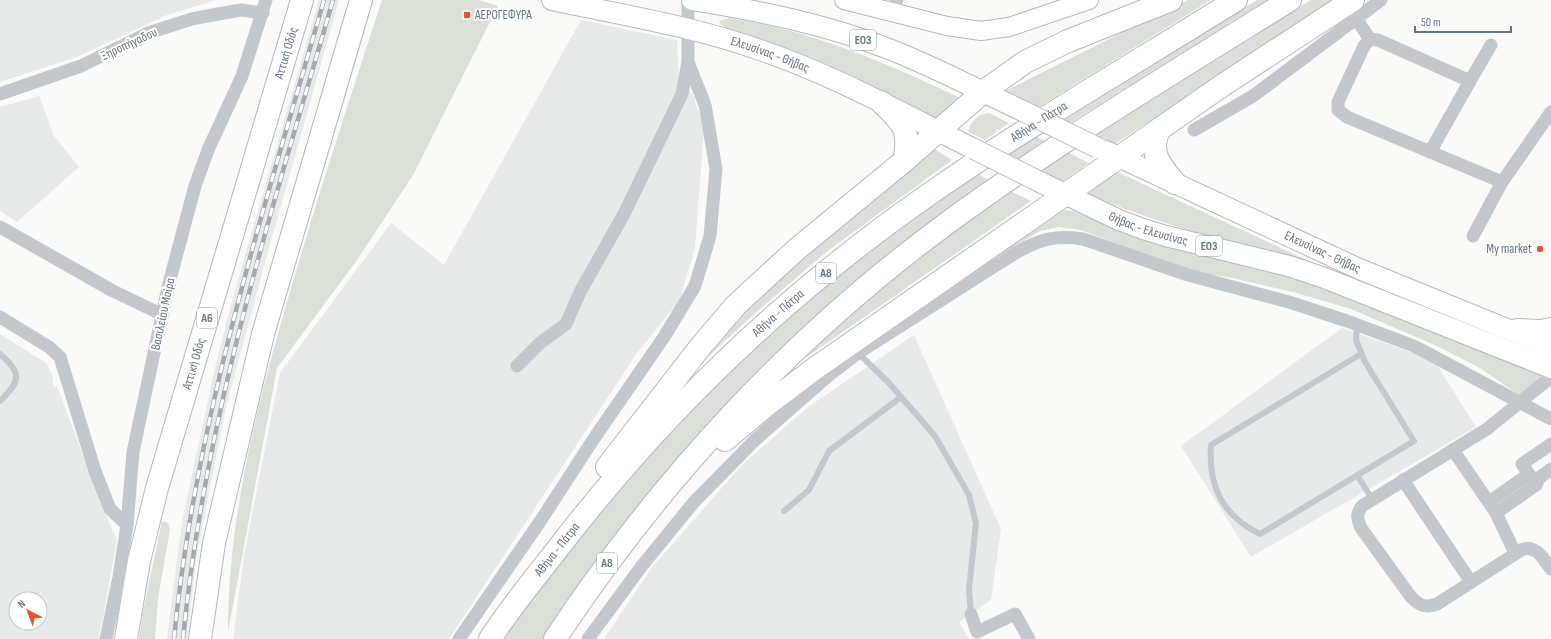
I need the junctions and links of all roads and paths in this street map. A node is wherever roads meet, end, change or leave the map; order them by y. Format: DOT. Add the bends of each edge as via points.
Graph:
graph roads {
  1 [pos="266,0"];
  2 [pos="302,0"];
  3 [pos="361,0"];
  4 [pos="552,0"];
  5 [pos="688,0"];
  6 [pos="692,0"];
  7 [pos="844,0"];
  8 [pos="1089,0"];
  9 [pos="1171,0"];
  10 [pos="1236,0"];
  11 [pos="1290,0"];
  12 [pos="1382,0"];
  13 [pos="893,6"];
  14 [pos="1355,9"];
  15 [pos="263,13"];
  16 [pos="688,28"];
  17 [pos="1370,40"];
  18 [pos="1491,45"];
  19 [pos="688,62"];
  20 [pos="1470,81"];
  21 [pos="983,92"];
  22 [pos="0,94"];
  23 [pos="881,102"];
  24 [pos="1551,112"];
  25 [pos="1160,129"];
  26 [pos="1194,130"];
  27 [pos="939,131"];
  28 [pos="974,149"];
  29 [pos="1430,152"];
  30 [pos="1118,157"];
  31 [pos="904,161"];
  32 [pos="1502,182"];
  33 [pos="1176,183"];
  34 [pos="1066,195"];
  35 [pos="0,227"];
  36 [pos="1473,236"];
  37 [pos="1355,289"];
  38 [pos="163,315"];
  39 [pos="0,317"];
  40 [pos="1357,326"];
  41 [pos="1505,328"];
  42 [pos="1551,328"];
  43 [pos="1551,347"];
  44 [pos="858,353"];
  45 [pos="0,354"];
  46 [pos="1361,354"];
  47 [pos="517,366"];
  48 [pos="1551,368"];
  49 [pos="1551,377"];
  50 [pos="901,397"];
  51 [pos="0,401"];
  52 [pos="1520,403"];
  53 [pos="1551,418"];
  54 [pos="1551,444"];
  55 [pos="1453,450"];
  56 [pos="1551,469"];
  57 [pos="1357,475"];
  58 [pos="1403,480"];
  59 [pos="1532,480"];
  60 [pos="664,492"];
  61 [pos="1372,499"];
  62 [pos="1492,507"];
  63 [pos="784,510"];
  64 [pos="127,525"];
  65 [pos="1515,553"];
  66 [pos="1551,570"];
  67 [pos="1471,582"];
  68 [pos="970,614"];
  69 [pos="979,636"];
  70 [pos="492,637"];
  71 [pos="106,639"];
  72 [pos="126,639"];
  73 [pos="200,639"];
  74 [pos="459,639"];
  75 [pos="555,639"];
  76 [pos="588,639"];
  77 [pos="1029,639"];
  1 -- 15 [label="street, Βασιλείου Μοίρα"];
  2 -- 72 [label="highway, Αττική Οδός / Α6" via="157,488 139,561"];
  3 -- 73 [label="highway" via="263,334 214,543"];
  4 -- 16 [label="main road, Ελευσίνας - Θήβας / ΕΟ3"];
  5 -- 16 [label="street"];
  6 -- 21 [label="main road, ΕΟ3" via="755,10 842,32 929,66"];
  7 -- 13 [label="street"];
  8 -- 13 [label="street" via="1009,27 981,31 947,26"];
  9 -- 21 [label="highway" via="1025,62"];
  10 -- 70 [label="highway, Αθήνα - Πάτρα / Α8" via="924,197 789,304 709,377 631,460 567,536"];
  11 -- 60 [label="highway, Α8" via="1089,126 974,203 910,251 842,308 762,382"];
  12 -- 14 [label="street"];
  14 -- 17 [label="street"];
  14 -- 25 [label="highway" via="1223,85"];
  14 -- 26 [label="street" via="1253,96"];
  15 -- 22 [label="street, Ξηροπήγαδου" via="241,10 192,19 148,33 81,66"];
  15 -- 38 [label="street, Βασιλείου Μοίρα" via="242,76 208,150 195,186"];
  16 -- 19 [label="street"];
  16 -- 23 [label="main road, Ελευσίνας - Θήβας / ΕΟ3" via="760,49 802,65"];
  17 -- 20 [label="street" via="1378,40"];
  17 -- 29 [label="street" via="1364,46 1338,102 1338,110 1347,117"];
  18 -- 20 [label="street"];
  19 -- 47 [label="street" via="682,94 624,214 580,292 566,324 540,343"];
  19 -- 74 [label="street" via="705,105 716,169 710,236 695,286 664,337"];
  20 -- 29 [label="street"];
  21 -- 27 [label="highway"];
  21 -- 30 [label="main road, Ελευσίνας - Θήβας / ΕΟ3, bridge"];
  23 -- 27 [label="main road, Ελευσίνας - Θήβας / ΕΟ3"];
  23 -- 31 [label="highway" via="898,118 906,131 908,145"];
  24 -- 32 [label="street"];
  25 -- 30 [label="highway"];
  25 -- 33 [label="highway" via="1155,138 1156,157"];
  27 -- 28 [label="main road, Ελευσίνας - Θήβας / ΕΟ3"];
  27 -- 31 [label="highway"];
  28 -- 34 [label="main road, Θήβας - Ελευσίνας / ΕΟ3, bridge"];
  29 -- 32 [label="street"];
  30 -- 33 [label="main road, Ελευσίνας - Θήβας / ΕΟ3"];
  30 -- 34 [label="highway"];
  31 -- 70 [label="highway" via="797,249 736,305 696,352 559,532"];
  32 -- 36 [label="street"];
  33 -- 41 [label="main road, Ελευσίνας - Θήβας / ΕΟ3" via="1358,268"];
  34 -- 37 [label="main road, Θήβας - Ελευσίνας / ΕΟ3" via="1119,220 1158,234 1289,266"];
  34 -- 60 [label="highway" via="789,387"];
  35 -- 38 [label="street" via="113,291"];
  37 -- 48 [label="main road, Ελευσίνας - Θήβας / ΕΟ3"];
  38 -- 64 [label="street, Βασιλείου Μοίρα" via="133,452"];
  39 -- 64 [label="street" via="49,347 60,357 105,497 110,509"];
  40 -- 44 [label="street" via="1289,302 1188,275 1083,239 1066,236 1051,237 1016,252"];
  40 -- 46 [label="lane" via="1356,340"];
  40 -- 52 [label="street" via="1414,346"];
  41 -- 42 [label="main road"];
  41 -- 43 [label="main road, Ελευσίνας - Θήβας / ΕΟ3"];
  44 -- 50 [label="lane"];
  44 -- 76 [label="street" via="828,375 756,438 694,502 640,567"];
  45 -- 51 [label="lane" via="8,361 17,376 16,384"];
  46 -- 57 [label="lane" via="1414,441"];
  46 -- 57 [label="lane" via="1211,445 1210,455 1213,480 1223,503 1239,522 1260,534"];
  49 -- 52 [label="street"];
  50 -- 63 [label="lane" via="829,451 809,490"];
  50 -- 68 [label="lane" via="935,436 969,495 976,524 969,589"];
  52 -- 53 [label="street"];
  52 -- 55 [label="street" via="1487,429"];
  54 -- 59 [label="street" via="1522,464"];
  55 -- 58 [label="street"];
  55 -- 62 [label="street"];
  56 -- 59 [label="street"];
  57 -- 61 [label="lane"];
  58 -- 61 [label="street"];
  58 -- 67 [label="street"];
  59 -- 62 [label="street"];
  60 -- 75 [label="highway, Α8" via="607,564"];
  61 -- 67 [label="street" via="1358,512 1357,518 1361,528 1419,605 1427,607 1437,604"];
  62 -- 65 [label="street"];
  64 -- 71 [label="street, Βασιλείου Μοίρα"];
  65 -- 66 [label="street" via="1530,547 1536,549"];
  65 -- 67 [label="street"];
  68 -- 69 [label="street"];
  69 -- 77 [label="street" via="1015,614"];
}
